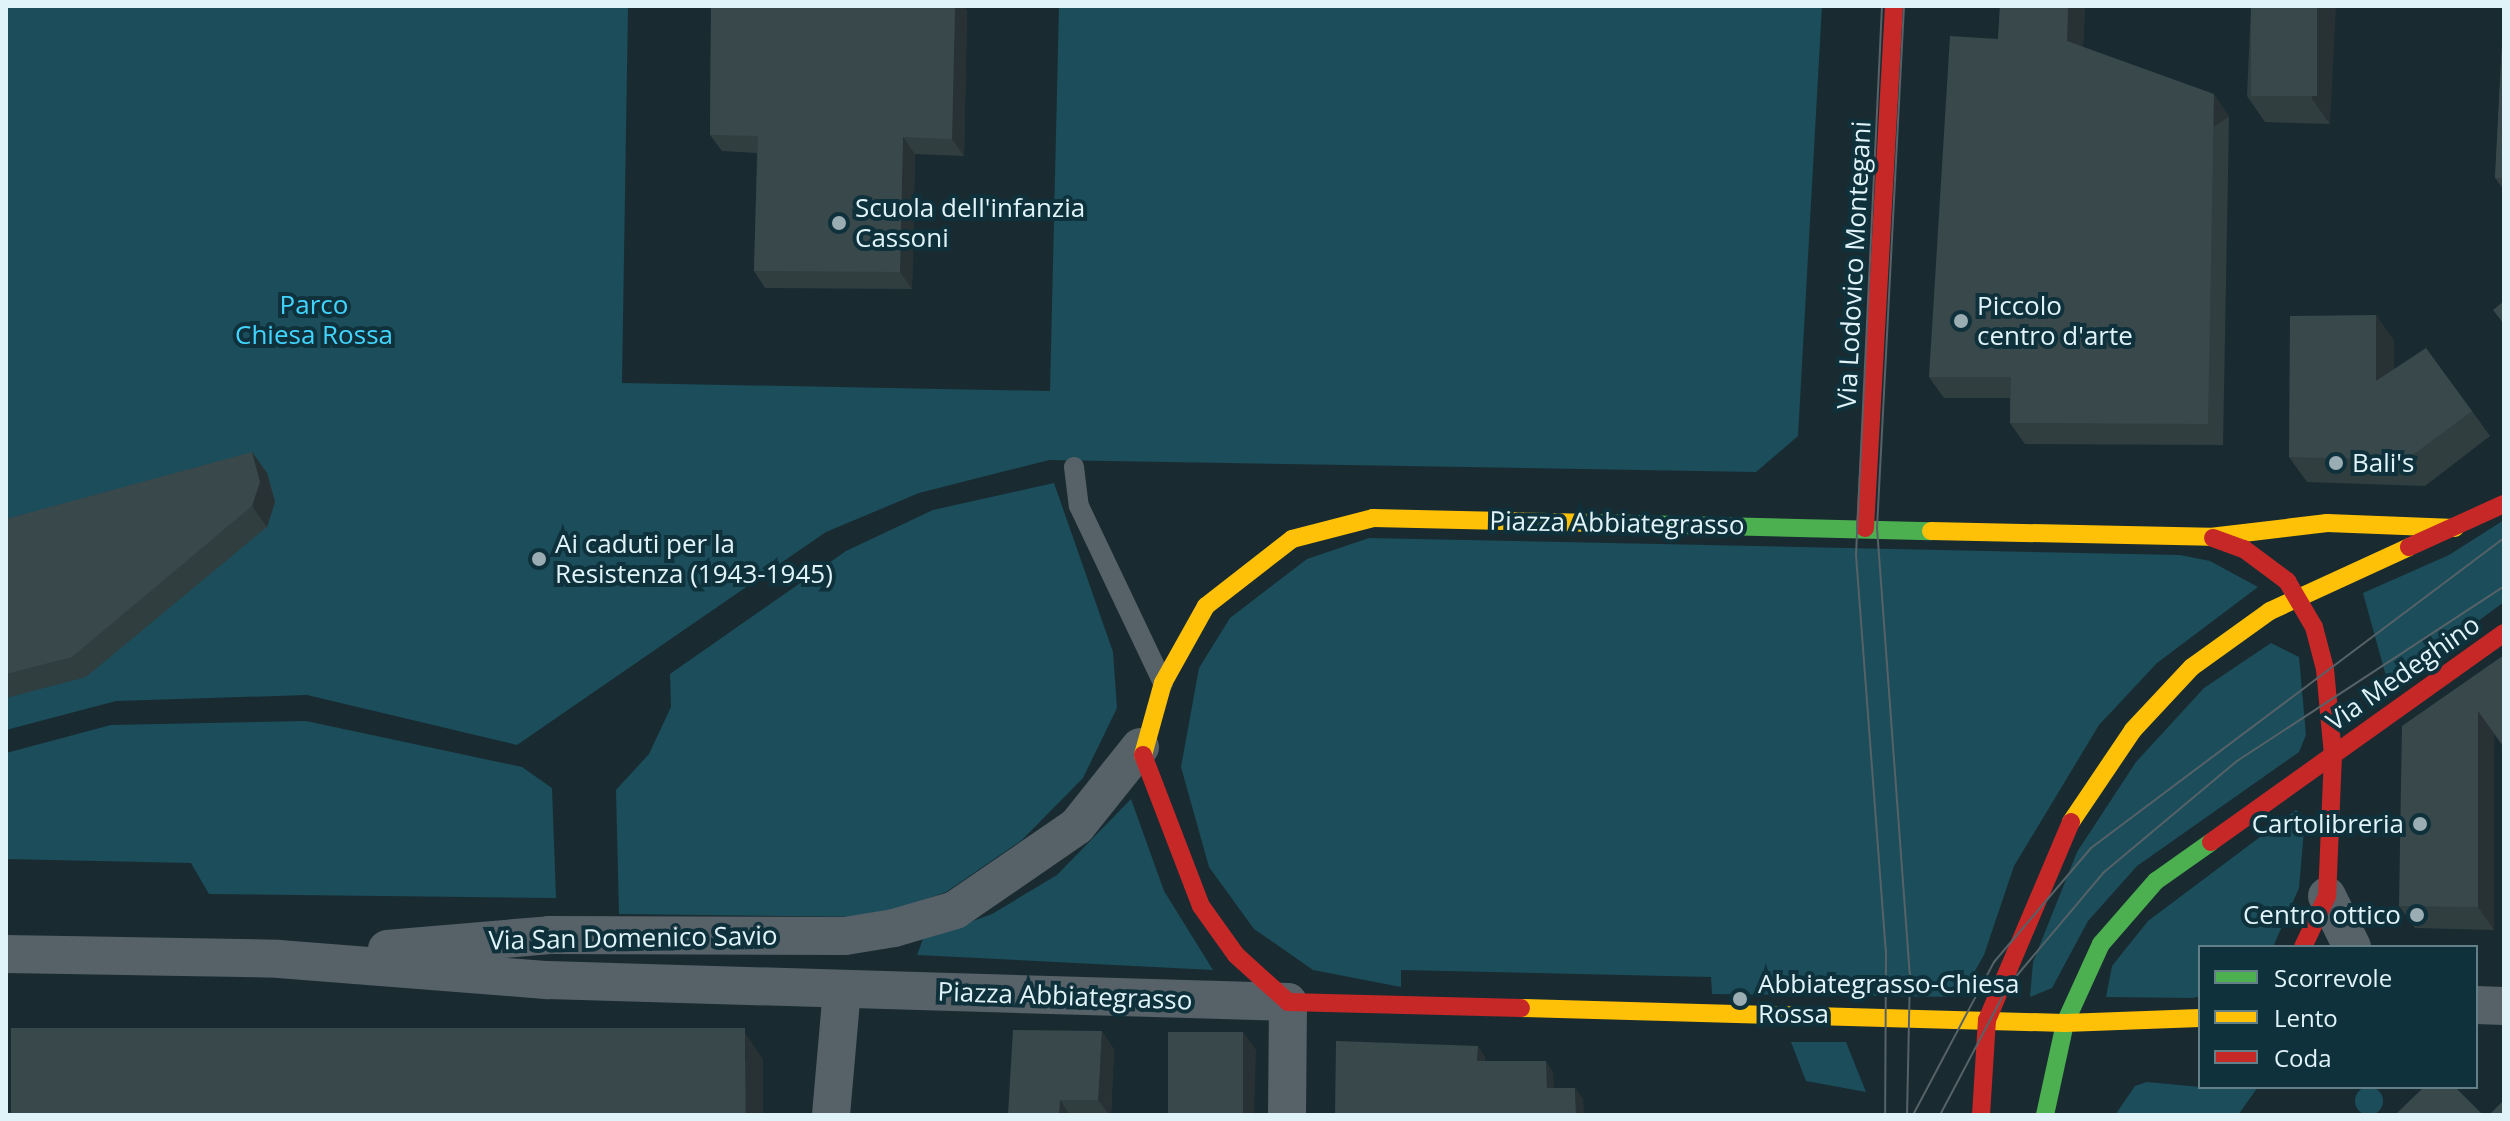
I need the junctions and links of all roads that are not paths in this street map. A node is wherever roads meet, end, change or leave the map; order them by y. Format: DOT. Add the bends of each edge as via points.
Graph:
graph roads {
  1 [pos="1894,6"];
  2 [pos="1074,467"];
  3 [pos="2504,504"];
  4 [pos="1865,528"];
  5 [pos="2455,528"];
  6 [pos="2210,537"];
  7 [pos="2300,598"];
  8 [pos="2504,633"];
  9 [pos="1163,683"];
  10 [pos="1140,747"];
  11 [pos="2333,755"];
  12 [pos="2327,896"];
  13 [pos="845,936"];
  14 [pos="2304,945"];
  15 [pos="2351,945"];
  16 [pos="6,954"];
  17 [pos="279,959"];
  18 [pos="842,989"];
  19 [pos="1288,1002"];
  20 [pos="2478,1005"];
  21 [pos="2504,1006"];
  22 [pos="2198,1018"];
  23 [pos="1987,1020"];
  24 [pos="2065,1023"];
  25 [pos="831,1115"];
  26 [pos="1287,1115"];
  27 [pos="1981,1115"];
  28 [pos="2045,1115"];
  1 -- 4 [label="street, Via Lodovico Montegani"];
  2 -- 9 [label="lane" via="1079,506"];
  3 -- 5 [label="street"];
  4 -- 6 [label="street, Piazza Abbiategrasso"];
  4 -- 9 [label="street, Piazza Abbiategrasso" via="1373,518 1333,526 1292,539 1254,562 1206,606"];
  5 -- 6 [label="street, Piazza Abbiategrasso" via="2327,523"];
  5 -- 7 [label="street"];
  6 -- 7 [label="street, Piazza Abbiategrasso" via="2271,565"];
  7 -- 11 [label="street, Piazza Abbiategrasso" via="2325,669"];
  7 -- 23 [label="street" via="2270,611 2192,667 2115,753 2057,842"];
  8 -- 11 [label="street, Via Medeghino"];
  9 -- 10 [label="street, Piazza Abbiategrasso"];
  10 -- 13 [label="street, Piazza Abbiategrasso" via="1077,826 955,910"];
  10 -- 19 [label="street" via="1201,906 1236,955"];
  11 -- 12 [label="street, Piazza Abbiategrasso"];
  11 -- 24 [label="street" via="2156,881 2101,944"];
  12 -- 14 [label="street, Piazza Abbiategrasso"];
  12 -- 15 [label="street, Piazza Abbiategrasso"];
  13 -- 17 [label="street, Via San Domenico Savio" via="549,935"];
  16 -- 17 [label="street, Via San Domenico Savio"];
  17 -- 18 [label="street, Via San Domenico Savio" via="548,980"];
  18 -- 19 [label="street, Piazza Abbiategrasso"];
  18 -- 25 [label="street"];
  19 -- 23 [label="street, Piazza Abbiategrasso"];
  19 -- 26 [label="street"];
  20 -- 21 [label="street"];
  22 -- 24 [label="street, Piazza Abbiategrasso"];
  23 -- 24 [label="street, Piazza Abbiategrasso"];
  23 -- 27 [label="street"];
  24 -- 28 [label="street"];
}
